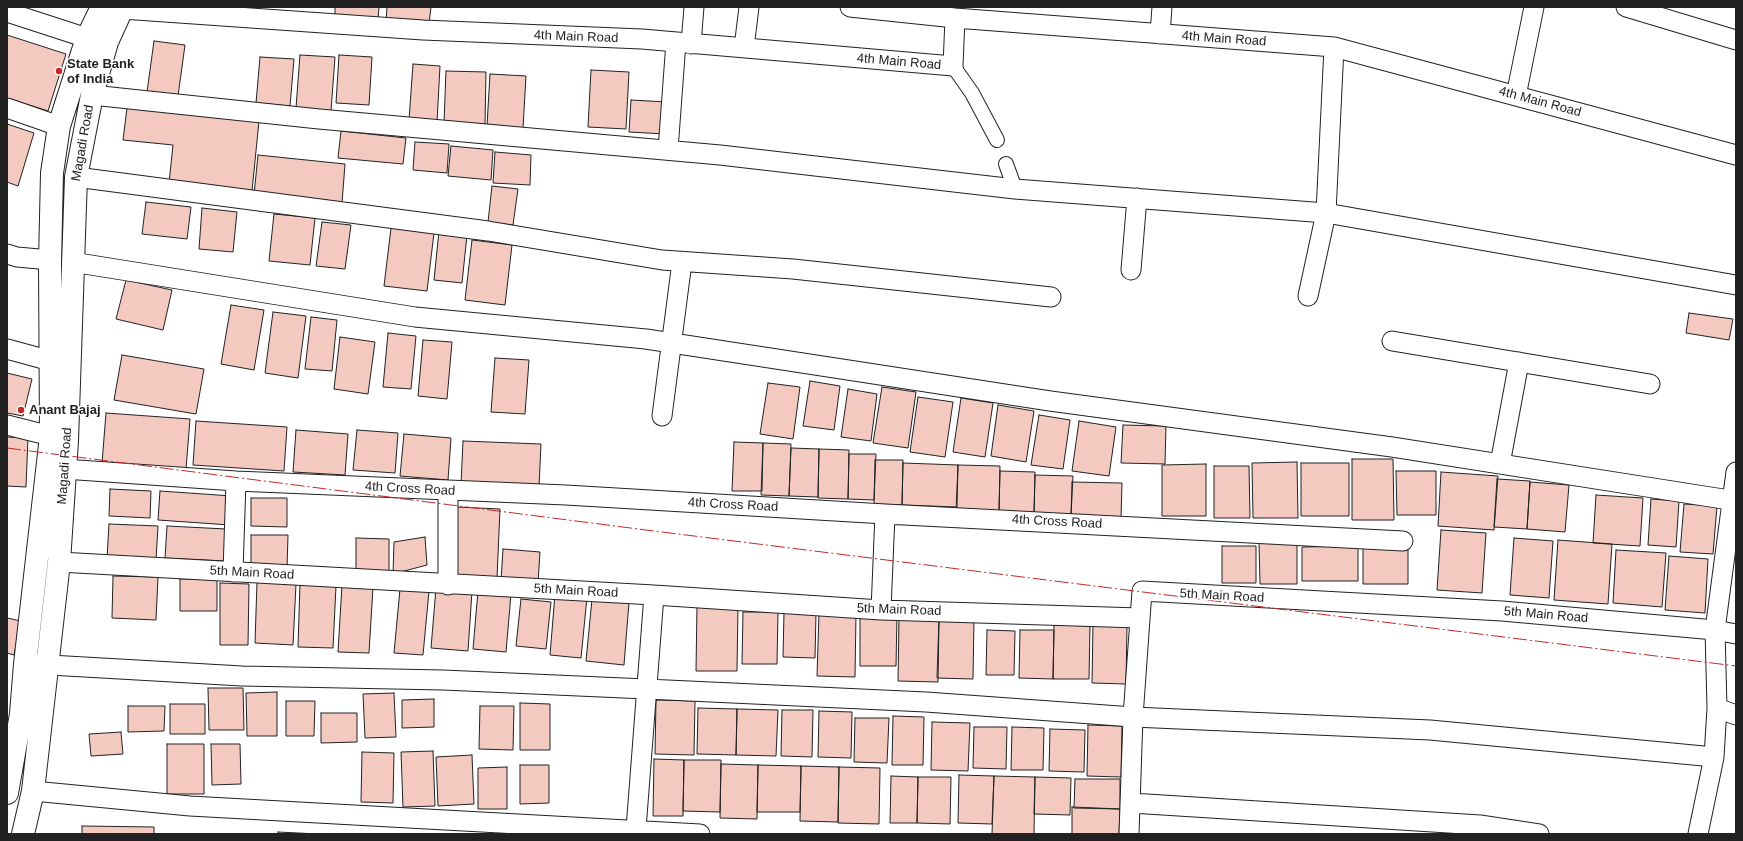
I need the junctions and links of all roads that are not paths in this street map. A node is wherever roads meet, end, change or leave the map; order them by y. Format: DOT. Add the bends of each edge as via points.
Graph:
graph roads {
  1 [pos="694,7"];
  2 [pos="749,7"];
  3 [pos="850,7"];
  4 [pos="1162,7"];
  5 [pos="1534,7"];
  6 [pos="1626,7"];
  7 [pos="116,8"];
  8 [pos="7,12"];
  9 [pos="955,18"];
  10 [pos="1160,34"];
  11 [pos="87,38"];
  12 [pos="1736,40"];
  13 [pos="684,43"];
  14 [pos="1334,47"];
  15 [pos="744,48"];
  16 [pos="953,66"];
  17 [pos="92,95"];
  18 [pos="1516,96"];
  19 [pos="7,108"];
  20 [pos="59,126"];
  21 [pos="997,140"];
  22 [pos="668,150"];
  23 [pos="1736,155"];
  24 [pos="1006,164"];
  25 [pos="76,177"];
  26 [pos="1015,189"];
  27 [pos="1137,198"];
  28 [pos="1326,213"];
  29 [pos="7,254"];
  30 [pos="50,260"];
  31 [pos="72,262"];
  32 [pos="682,262"];
  33 [pos="1131,270"];
  34 [pos="1736,285"];
  35 [pos="1308,296"];
  36 [pos="1051,298"];
  37 [pos="1392,341"];
  38 [pos="672,343"];
  39 [pos="7,350"];
  40 [pos="51,361"];
  41 [pos="1519,362"];
  42 [pos="1650,384"];
  43 [pos="662,416"];
  44 [pos="7,424"];
  45 [pos="51,436"];
  46 [pos="1500,464"];
  47 [pos="64,469"];
  48 [pos="1736,472"];
  49 [pos="236,481"];
  50 [pos="448,491"];
  51 [pos="1734,500"];
  52 [pos="885,514"];
  53 [pos="1403,541"];
  54 [pos="59,562"];
  55 [pos="233,572"];
  56 [pos="448,585"];
  57 [pos="654,595"];
  58 [pos="881,610"];
  59 [pos="1140,618"];
  60 [pos="1715,630"];
  61 [pos="1736,634"];
  62 [pos="25,664"];
  63 [pos="48,665"];
  64 [pos="646,689"];
  65 [pos="1717,708"];
  66 [pos="14,713"];
  67 [pos="1736,715"];
  68 [pos="1133,717"];
  69 [pos="1714,757"];
  70 [pos="34,791"];
  71 [pos="7,793"];
  72 [pos="1131,803"];
  73 [pos="636,829"];
  74 [pos="23,834"];
  75 [pos="700,834"];
  76 [pos="1130,834"];
  77 [pos="1539,834"];
  78 [pos="1698,834"];
  1 -- 13 [label="street"];
  2 -- 15 [label="street"];
  3 -- 9 [label="street"];
  4 -- 10 [label="street"];
  5 -- 18 [label="street"];
  6 -- 12 [label="street"];
  7 -- 11 [label="main road, Magadi Road"];
  7 -- 13 [label="street, 4th Main Road" via="423,30"];
  7 -- 17 [label="main road, Magadi Road"];
  8 -- 11 [label="street"];
  9 -- 10 [label="street, 4th Main Road"];
  9 -- 16 [label="street, 4th Main Road"];
  10 -- 14 [label="street, 4th Main Road"];
  11 -- 20 [label="main road, Magadi Road"];
  13 -- 15 [label="street, 4th Main Road"];
  13 -- 22 [label="street"];
  14 -- 18 [label="street, 4th Main Road"];
  14 -- 28 [label="street"];
  15 -- 16 [label="street, 4th Main Road"];
  16 -- 21 [label="street" via="972,93"];
  17 -- 22 [label="street"];
  17 -- 25 [label="main road, Magadi Road"];
  18 -- 23 [label="street, 4th Main Road"];
  19 -- 20 [label="street"];
  20 -- 30 [label="main road, Magadi Road" via="52,174"];
  22 -- 26 [label="street"];
  24 -- 26 [label="street"];
  25 -- 31 [label="main road, Magadi Road"];
  25 -- 32 [label="street" via="488,231"];
  26 -- 27 [label="street"];
  27 -- 28 [label="street"];
  27 -- 33 [label="street"];
  28 -- 34 [label="street"];
  28 -- 35 [label="street"];
  29 -- 30 [label="street"];
  30 -- 40 [label="main road, Magadi Road"];
  31 -- 38 [label="street" via="415,317"];
  31 -- 47 [label="main road, Magadi Road"];
  32 -- 36 [label="street" via="793,269"];
  32 -- 38 [label="street"];
  37 -- 41 [label="street"];
  38 -- 43 [label="street"];
  38 -- 46 [label="street" via="1050,401"];
  39 -- 40 [label="street"];
  40 -- 45 [label="main road, Magadi Road"];
  41 -- 42 [label="street"];
  41 -- 46 [label="street"];
  44 -- 45 [label="street"];
  45 -- 62 [label="main road, Magadi Road"];
  46 -- 51 [label="street"];
  47 -- 49 [label="street, 4th Cross Road"];
  47 -- 54 [label="main road, Magadi Road"];
  48 -- 51 [label="street"];
  49 -- 50 [label="street, 4th Cross Road"];
  49 -- 55 [label="street"];
  50 -- 52 [label="street, 4th Cross Road" via="566,495"];
  50 -- 56 [label="street"];
  51 -- 60 [label="street"];
  52 -- 53 [label="street, 4th Cross Road"];
  52 -- 58 [label="street"];
  54 -- 55 [label="street, 5th Main Road"];
  54 -- 63 [label="main road, Magadi Road"];
  55 -- 56 [label="street, 5th Main Road"];
  56 -- 57 [label="street, 5th Main Road"];
  57 -- 58 [label="street, 5th Main Road"];
  57 -- 64 [label="street"];
  58 -- 59 [label="street, 5th Main Road"];
  59 -- 60 [label="street, 5th Main Road" via="1142,591 1502,611"];
  59 -- 68 [label="street"];
  60 -- 61 [label="street"];
  60 -- 65 [label="street"];
  62 -- 63 [label="street"];
  62 -- 66 [label="main road, Magadi Road"];
  63 -- 64 [label="street" via="242,676 443,680"];
  63 -- 70 [label="main road, Magadi Road"];
  64 -- 68 [label="street" via="926,702"];
  64 -- 73 [label="street"];
  65 -- 67 [label="street"];
  65 -- 69 [label="street"];
  66 -- 71 [label="main road, Magadi Road"];
  68 -- 69 [label="street" via="1430,730"];
  68 -- 72 [label="street"];
  69 -- 78 [label="street"];
  70 -- 73 [label="street" via="190,806"];
  70 -- 74 [label="main road, Magadi Road"];
  72 -- 76 [label="street"];
  72 -- 77 [label="street" via="1480,825"];
  73 -- 75 [label="street"];
}
